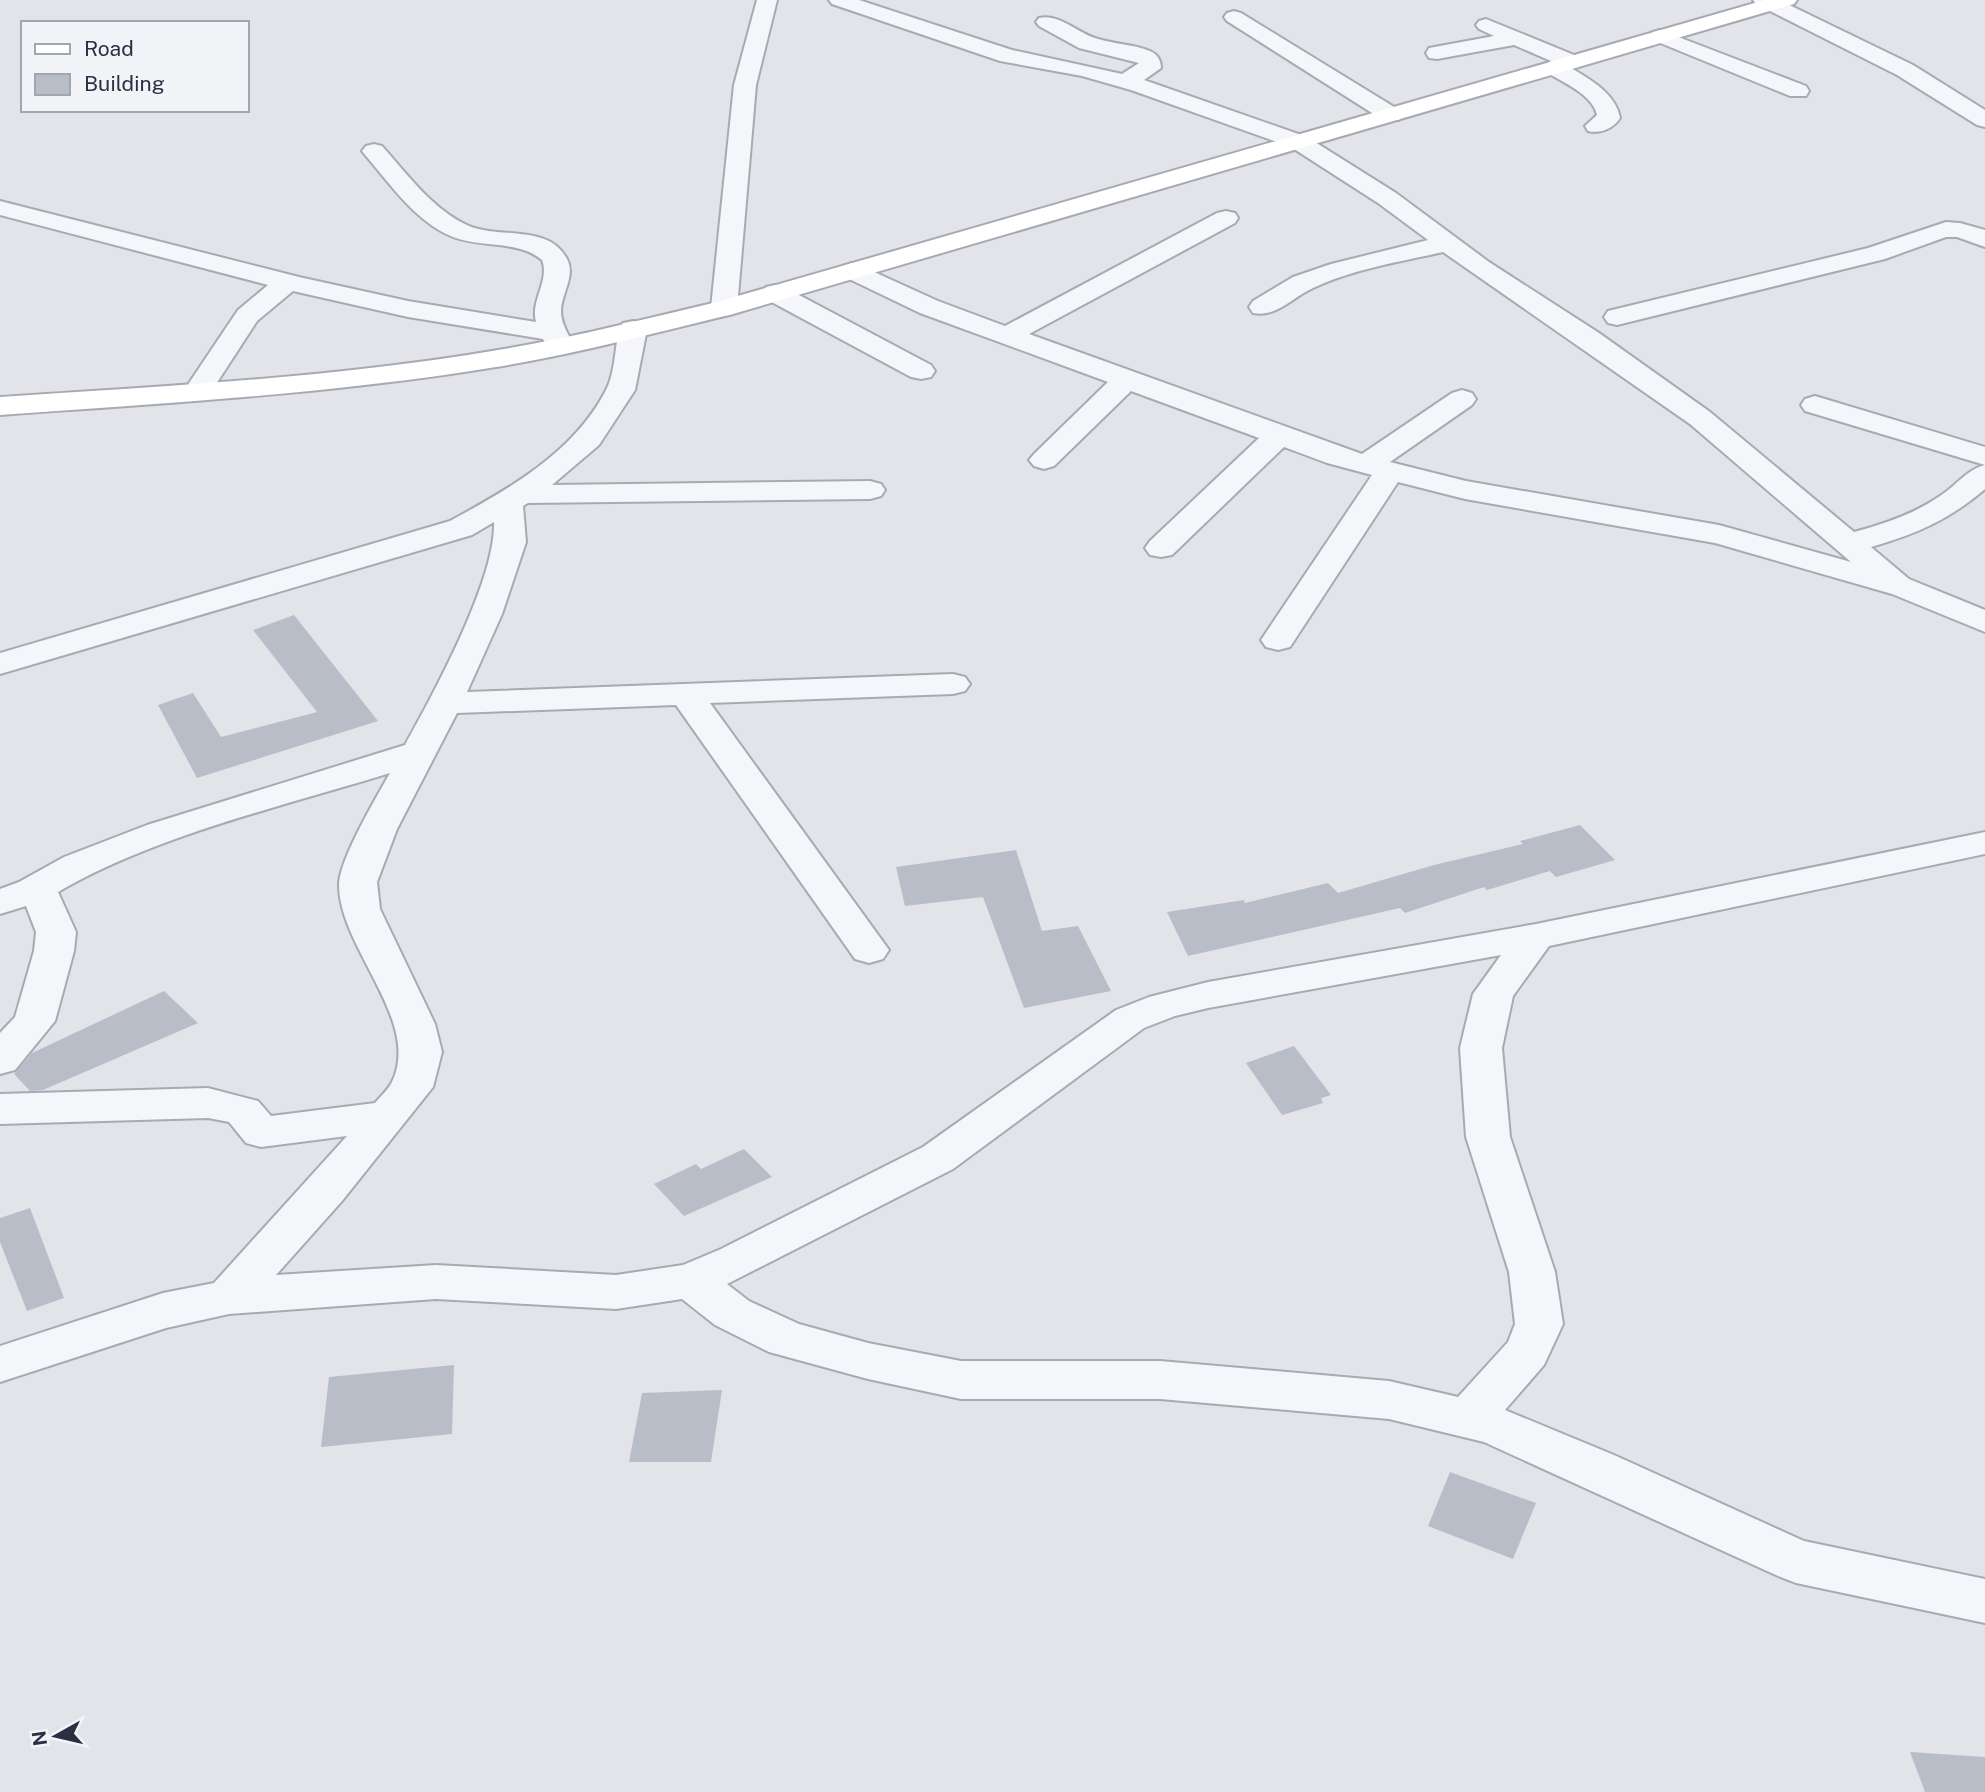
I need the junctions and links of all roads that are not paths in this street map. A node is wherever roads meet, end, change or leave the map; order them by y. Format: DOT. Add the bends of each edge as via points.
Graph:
graph roads {
  1 [pos="767,0"];
  2 [pos="839,0"];
  3 [pos="1774,1"];
  4 [pos="1234,17"];
  5 [pos="1046,22"];
  6 [pos="1486,25"];
  7 [pos="1660,36"];
  8 [pos="1517,38"];
  9 [pos="1437,53"];
  10 [pos="1562,64"];
  11 [pos="1125,82"];
  12 [pos="1930,85"];
  13 [pos="1971,86"];
  14 [pos="1798,91"];
  15 [pos="1391,115"];
  16 [pos="1985,120"];
  17 [pos="1596,126"];
  18 [pos="1299,142"];
  19 [pos="374,151"];
  20 [pos="0,208"];
  21 [pos="1226,219"];
  22 [pos="1985,239"];
  23 [pos="1447,243"];
  24 [pos="852,271"];
  25 [pos="287,282"];
  26 [pos="775,293"];
  27 [pos="1262,307"];
  28 [pos="724,308"];
  29 [pos="1617,317"];
  30 [pos="633,329"];
  31 [pos="1006,336"];
  32 [pos="557,340"];
  33 [pos="921,371"];
  34 [pos="1126,380"];
  35 [pos="197,392"];
  36 [pos="1462,399"];
  37 [pos="1815,405"];
  38 [pos="0,406"];
  39 [pos="1279,436"];
  40 [pos="1985,456"];
  41 [pos="1044,460"];
  42 [pos="1378,468"];
  43 [pos="1985,474"];
  44 [pos="870,490"];
  45 [pos="515,498"];
  46 [pos="1848,544"];
  47 [pos="1161,548"];
  48 [pos="1897,585"];
  49 [pos="1985,622"];
  50 [pos="1278,640"];
  51 [pos="0,664"];
  52 [pos="953,684"];
  53 [pos="686,694"];
  54 [pos="444,703"];
  55 [pos="419,751"];
  56 [pos="1985,843"];
  57 [pos="17,896"];
  58 [pos="1536,936"];
  59 [pos="869,950"];
  60 [pos="0,1060"];
  61 [pos="0,1109"];
  62 [pos="388,1116"];
  63 [pos="690,1281"];
  64 [pos="229,1297"];
  65 [pos="0,1364"];
  66 [pos="1468,1419"];
  67 [pos="1985,1601"];
  1 -- 28 [label="street" via="745,85"];
  2 -- 11 [label="street" via="1008,56"];
  3 -- 7 [label="main road"];
  3 -- 12 [label="street"];
  4 -- 15 [label="street"];
  5 -- 11 [label="street" via="1087,43 1146,56 1150,68"];
  6 -- 8 [label="street"];
  7 -- 10 [label="main road"];
  7 -- 14 [label="street"];
  8 -- 9 [label="street"];
  8 -- 10 [label="street"];
  10 -- 15 [label="main road"];
  10 -- 17 [label="street" via="1605,102 1609,118"];
  11 -- 18 [label="street"];
  12 -- 13 [label="street"];
  12 -- 16 [label="street"];
  15 -- 18 [label="main road"];
  18 -- 23 [label="street"];
  18 -- 24 [label="main road"];
  19 -- 32 [label="street" via="432,215 471,234 533,245 552,255 559,270 547,315"];
  20 -- 25 [label="street"];
  21 -- 31 [label="street"];
  22 -- 29 [label="street" via="1943,230 1876,254"];
  23 -- 27 [label="street" via="1340,269 1301,283"];
  23 -- 46 [label="street" via="1700,418"];
  24 -- 26 [label="main road"];
  24 -- 31 [label="street"];
  25 -- 32 [label="street"];
  25 -- 35 [label="street" via="247,316"];
  26 -- 28 [label="main road"];
  26 -- 33 [label="street"];
  28 -- 30 [label="main road"];
  30 -- 32 [label="main road"];
  30 -- 45 [label="street" via="621,390 589,439"];
  31 -- 34 [label="street"];
  32 -- 35 [label="main road" via="495,359"];
  34 -- 39 [label="street"];
  34 -- 41 [label="street"];
  35 -- 38 [label="main road"];
  36 -- 42 [label="street"];
  37 -- 40 [label="street"];
  39 -- 42 [label="street"];
  39 -- 47 [label="street"];
  42 -- 48 [label="street" via="1465,491 1719,534"];
  42 -- 50 [label="street"];
  43 -- 46 [label="street" via="1951,503 1904,528"];
  44 -- 45 [label="street"];
  45 -- 51 [label="street" via="461,528 423,541"];
  45 -- 54 [label="street" via="510,542 486,614"];
  46 -- 48 [label="street"];
  48 -- 49 [label="street"];
  52 -- 53 [label="street"];
  53 -- 54 [label="street"];
  53 -- 59 [label="street"];
  54 -- 55 [label="street"];
  55 -- 57 [label="street" via="160,833 77,865"];
  55 -- 62 [label="street" via="378,830 358,882 361,909 414,1024 421,1052 412,1087"];
  56 -- 58 [label="street"];
  57 -- 60 [label="street" via="43,899 56,932 34,1021"];
  58 -- 63 [label="street" via="1208,995 1130,1019 938,1158"];
  58 -- 66 [label="street" via="1493,994 1481,1048 1488,1137 1532,1272 1539,1324 1527,1352"];
  61 -- 62 [label="street" via="208,1103 243,1111 261,1132"];
  62 -- 64 [label="street"];
  63 -- 64 [label="street" via="616,1292 436,1282"];
  63 -- 66 [label="street" via="733,1314 786,1339 961,1380 1160,1380 1388,1400"];
  64 -- 65 [label="street" via="163,1311"];
  66 -- 67 [label="street" via="1596,1469 1796,1561"];
}
